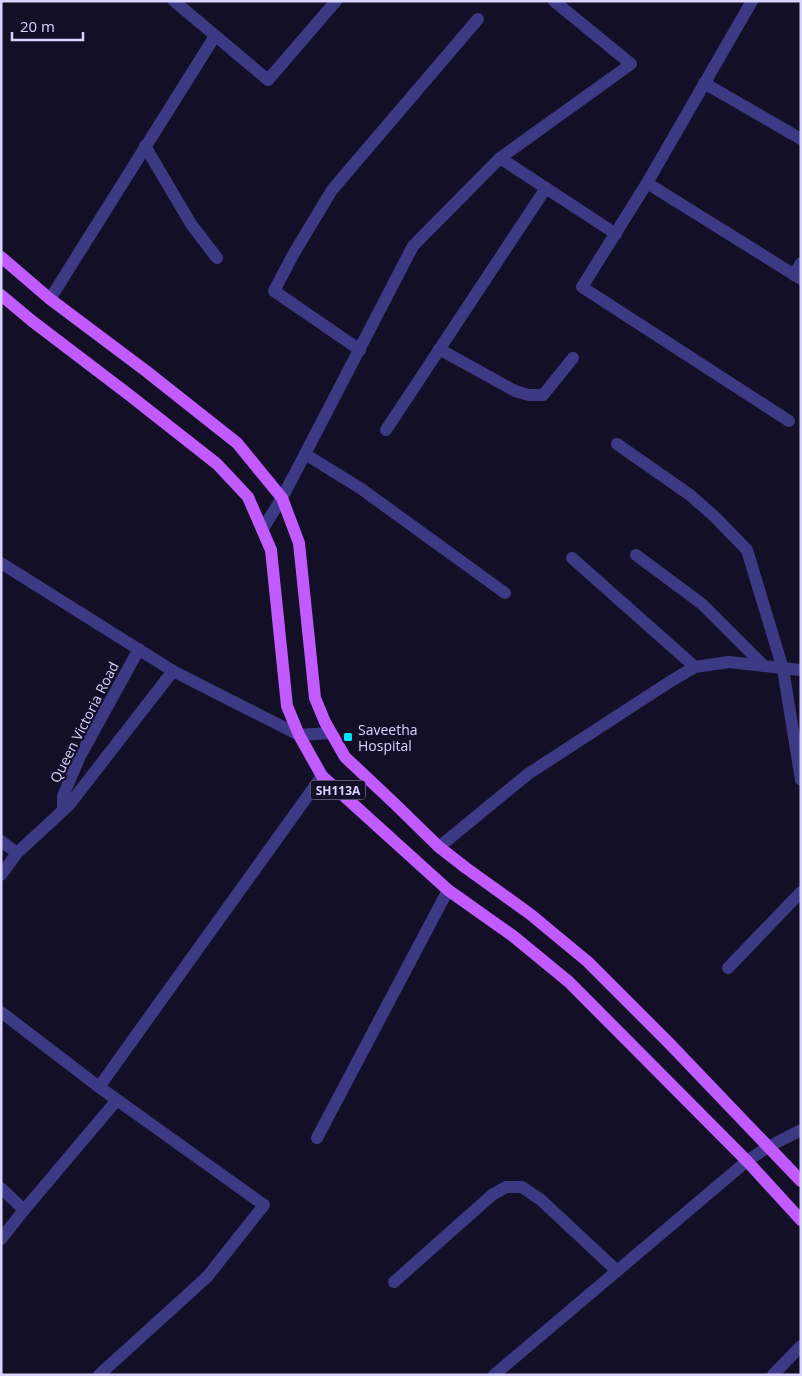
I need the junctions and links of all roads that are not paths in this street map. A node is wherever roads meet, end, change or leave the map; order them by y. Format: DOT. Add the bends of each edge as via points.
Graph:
graph roads {
  1 [pos="174,1"];
  2 [pos="336,1"];
  3 [pos="554,1"];
  4 [pos="752,1"];
  5 [pos="478,19"];
  6 [pos="215,36"];
  7 [pos="704,83"];
  8 [pos="801,139"];
  9 [pos="145,146"];
  10 [pos="500,158"];
  11 [pos="647,183"];
  12 [pos="546,188"];
  13 [pos="616,234"];
  14 [pos="1,257"];
  15 [pos="218,258"];
  16 [pos="801,263"];
  17 [pos="798,277"];
  18 [pos="1,295"];
  19 [pos="50,299"];
  20 [pos="439,349"];
  21 [pos="360,350"];
  22 [pos="573,358"];
  23 [pos="789,421"];
  24 [pos="386,430"];
  25 [pos="617,444"];
  26 [pos="305,454"];
  27 [pos="282,498"];
  28 [pos="262,530"];
  29 [pos="636,555"];
  30 [pos="572,558"];
  31 [pos="1,563"];
  32 [pos="505,593"];
  33 [pos="139,649"];
  34 [pos="764,666"];
  35 [pos="695,667"];
  36 [pos="783,669"];
  37 [pos="801,670"];
  38 [pos="173,671"];
  39 [pos="331,733"];
  40 [pos="298,735"];
  41 [pos="322,776"];
  42 [pos="801,780"];
  43 [pos="63,810"];
  44 [pos="1,841"];
  45 [pos="439,847"];
  46 [pos="17,853"];
  47 [pos="1,875"];
  48 [pos="448,890"];
  49 [pos="801,892"];
  50 [pos="728,968"];
  51 [pos="1,1012"];
  52 [pos="99,1087"];
  53 [pos="117,1100"];
  54 [pos="801,1130"];
  55 [pos="317,1138"];
  56 [pos="768,1146"];
  57 [pos="747,1161"];
  58 [pos="801,1181"];
  59 [pos="1,1188"];
  60 [pos="24,1210"];
  61 [pos="801,1220"];
  62 [pos="1,1238"];
  63 [pos="617,1271"];
  64 [pos="394,1282"];
  65 [pos="801,1346"];
  66 [pos="99,1375"];
  67 [pos="494,1375"];
  68 [pos="773,1375"];
  1 -- 6 [label="street"];
  2 -- 6 [label="street" via="268,80"];
  3 -- 10 [label="street" via="630,64"];
  4 -- 7 [label="street"];
  5 -- 21 [label="street" via="332,190 274,291"];
  6 -- 9 [label="street"];
  7 -- 8 [label="street"];
  7 -- 11 [label="street"];
  9 -- 15 [label="street" via="191,224"];
  9 -- 19 [label="street"];
  10 -- 12 [label="street"];
  10 -- 21 [label="street" via="413,246"];
  11 -- 13 [label="street"];
  11 -- 17 [label="street"];
  12 -- 13 [label="street"];
  12 -- 20 [label="street"];
  13 -- 23 [label="street" via="582,287"];
  14 -- 19 [label="main road, SH113A"];
  16 -- 17 [label="street"];
  18 -- 28 [label="main road, SH113A" via="217,464 248,497"];
  19 -- 27 [label="main road, SH113A" via="237,443"];
  20 -- 22 [label="street" via="515,391 529,395 543,395"];
  20 -- 24 [label="street"];
  21 -- 26 [label="street"];
  25 -- 36 [label="street" via="690,495 747,550"];
  26 -- 27 [label="street"];
  26 -- 32 [label="street" via="360,488"];
  27 -- 28 [label="street"];
  27 -- 39 [label="main road, SH113A" via="299,543 314,698"];
  28 -- 40 [label="main road, SH113A" via="271,550 287,706"];
  29 -- 34 [label="street" via="702,604"];
  30 -- 35 [label="street"];
  31 -- 33 [label="street"];
  33 -- 38 [label="street"];
  33 -- 43 [label="street, Queen Victoria Road" via="80,756 63,796"];
  34 -- 35 [label="street" via="730,662"];
  34 -- 36 [label="street"];
  35 -- 45 [label="street" via="528,774"];
  36 -- 37 [label="street"];
  36 -- 42 [label="street"];
  38 -- 40 [label="street"];
  38 -- 43 [label="street, Queen Victoria Road"];
  39 -- 40 [label="street"];
  39 -- 45 [label="main road, SH113A" via="344,757"];
  40 -- 41 [label="main road, SH113A"];
  41 -- 48 [label="main road, SH113A"];
  41 -- 52 [label="street"];
  43 -- 46 [label="street, Queen Victoria Road"];
  44 -- 46 [label="street"];
  45 -- 56 [label="main road, SH113A" via="530,914 588,962"];
  46 -- 47 [label="street, Queen Victoria Road"];
  48 -- 55 [label="street"];
  48 -- 57 [label="main road, SH113A" via="569,982"];
  49 -- 50 [label="street"];
  51 -- 52 [label="street"];
  52 -- 53 [label="street"];
  53 -- 60 [label="street"];
  53 -- 66 [label="street" via="264,1205 207,1277"];
  54 -- 56 [label="street"];
  56 -- 57 [label="street"];
  56 -- 58 [label="main road, SH113A"];
  57 -- 61 [label="main road, SH113A"];
  57 -- 63 [label="street"];
  59 -- 60 [label="street"];
  60 -- 62 [label="street"];
  63 -- 64 [label="street" via="541,1200 522,1187 506,1187 492,1195"];
  63 -- 67 [label="street"];
  65 -- 68 [label="street"];
}
